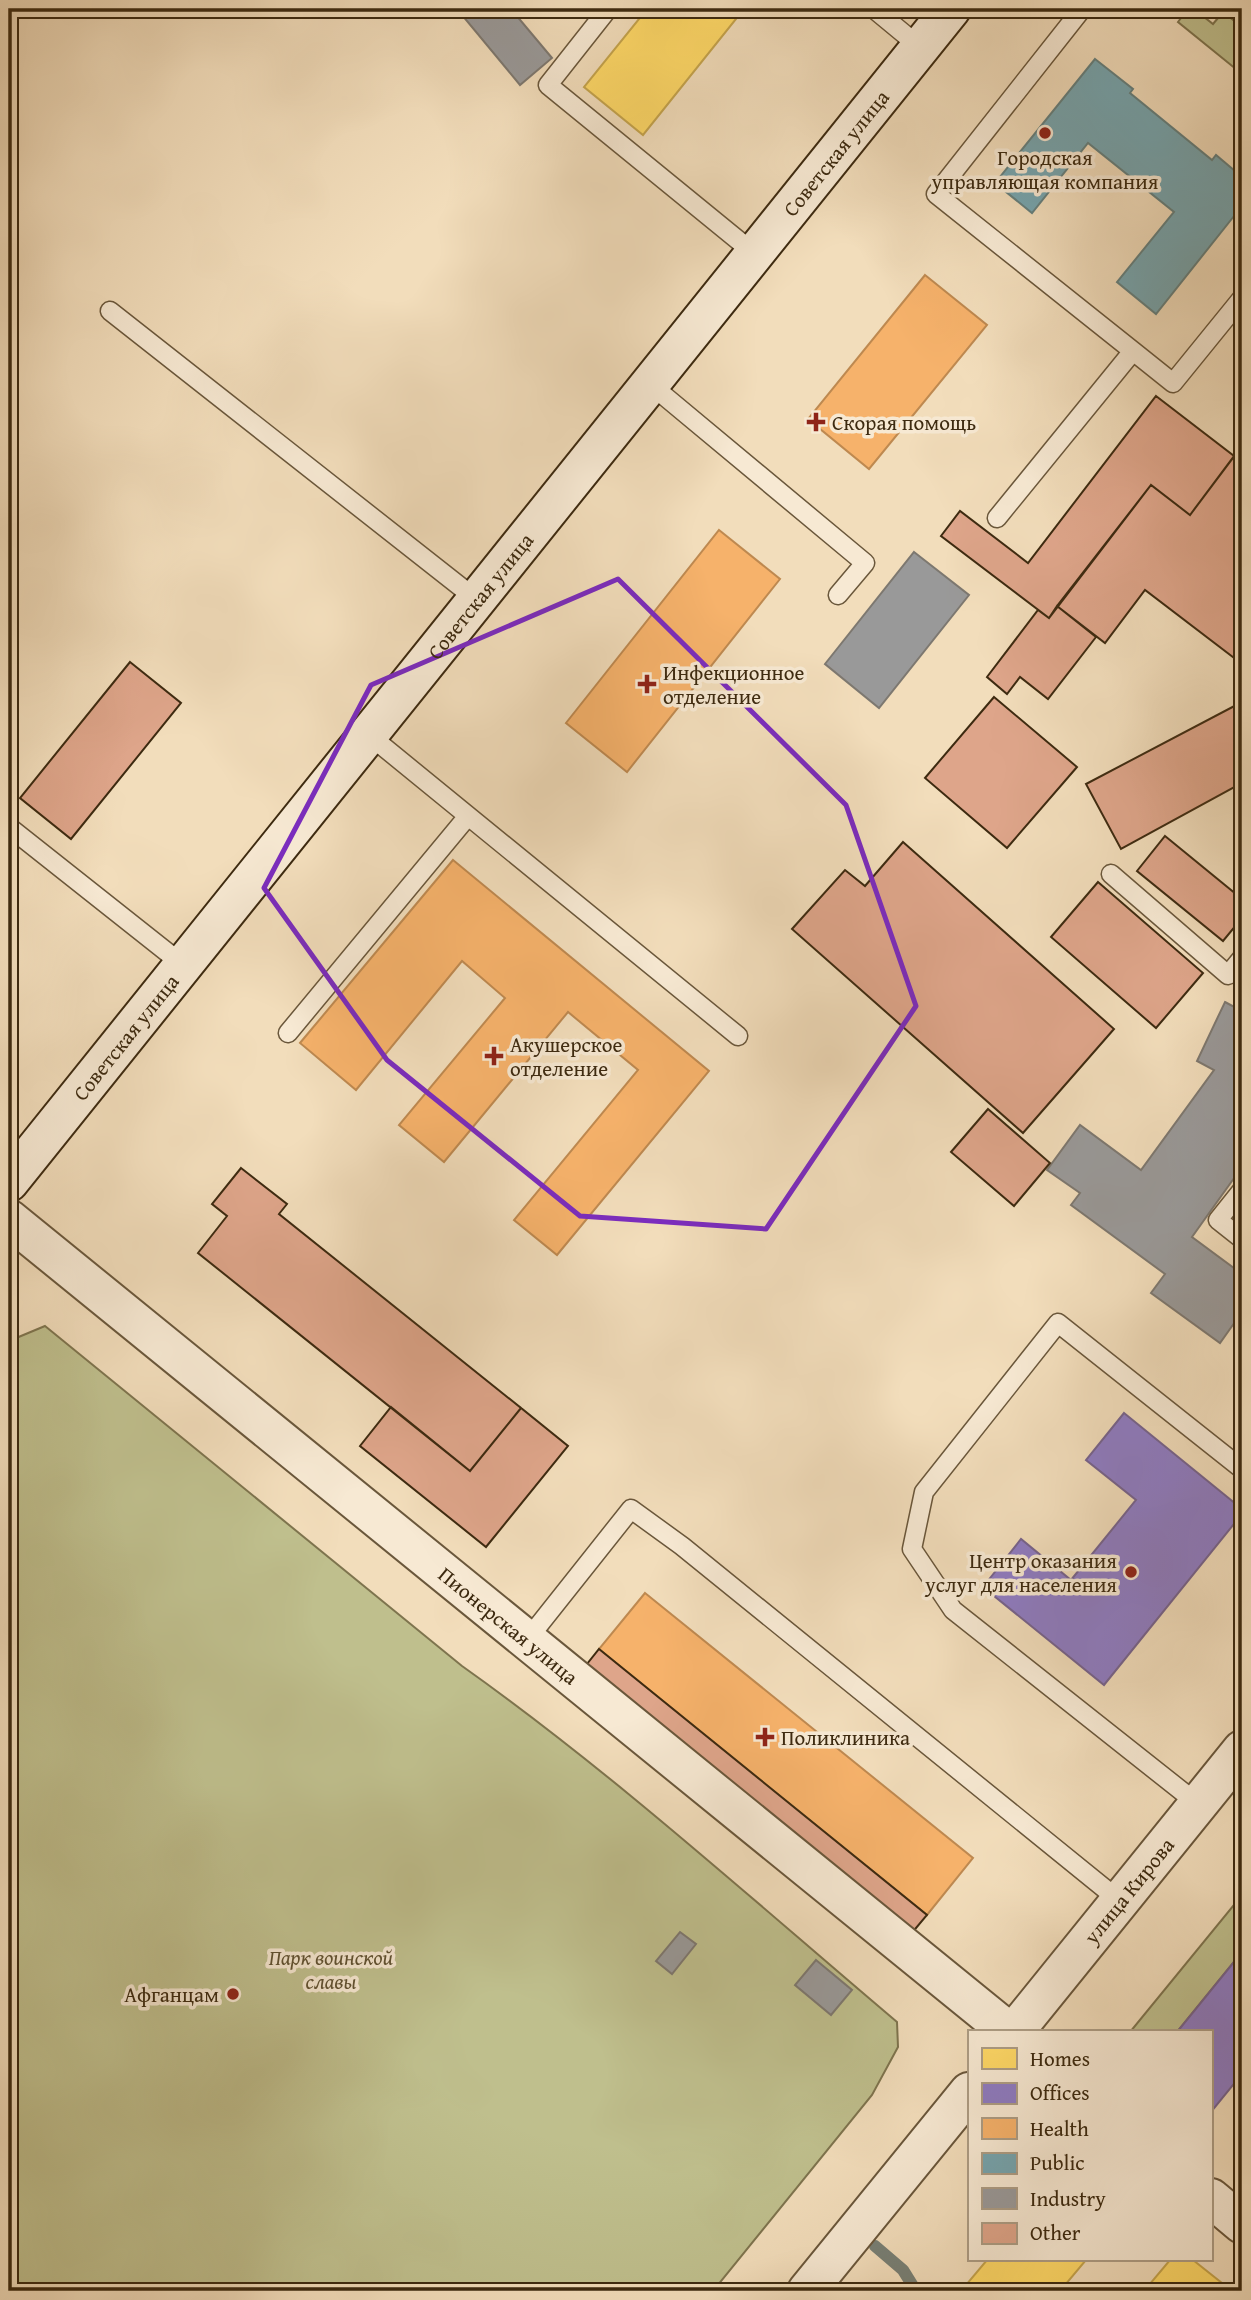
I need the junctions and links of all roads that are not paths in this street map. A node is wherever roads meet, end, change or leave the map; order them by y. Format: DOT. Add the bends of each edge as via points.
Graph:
graph roads {
  1 [pos="608,9"];
  2 [pos="874,9"];
  3 [pos="951,9"];
  4 [pos="1082,9"];
  5 [pos="920,47"];
  6 [pos="755,254"];
  7 [pos="1242,298"];
  8 [pos="110,311"];
  9 [pos="1133,351"];
  10 [pos="650,384"];
  11 [pos="997,518"];
  12 [pos="838,595"];
  13 [pos="476,599"];
  14 [pos="369,735"];
  15 [pos="468,816"];
  16 [pos="9,827"];
  17 [pos="1111,874"];
  18 [pos="1242,958"];
  19 [pos="182,964"];
  20 [pos="288,1032"];
  21 [pos="738,1036"];
  22 [pos="9,1182"];
  23 [pos="1242,1190"];
  24 [pos="9,1219"];
  25 [pos="1242,1239"];
  26 [pos="1242,1469"];
  27 [pos="527,1640"];
  28 [pos="1242,1750"];
  29 [pos="1198,1804"];
  30 [pos="1120,1901"];
  31 [pos="1010,2030"];
  32 [pos="1014,2030"];
  33 [pos="968,2093"];
  34 [pos="1212,2199"];
  35 [pos="1242,2224"];
  36 [pos="807,2291"];
  1 -- 6 [label="lane" via="548,85"];
  2 -- 5 [label="lane"];
  3 -- 5 [label="street, Советская улица"];
  4 -- 9 [label="lane" via="936,194"];
  5 -- 6 [label="street, Советская улица"];
  6 -- 10 [label="street, Советская улица"];
  7 -- 9 [label="lane" via="1173,383"];
  8 -- 13 [label="lane"];
  9 -- 11 [label="lane"];
  10 -- 12 [label="lane" via="865,563"];
  10 -- 13 [label="street, Советская улица"];
  13 -- 14 [label="street, Советская улица"];
  14 -- 15 [label="lane"];
  14 -- 19 [label="street, Советская улица"];
  15 -- 20 [label="lane"];
  15 -- 21 [label="lane"];
  16 -- 19 [label="lane"];
  17 -- 18 [label="lane" via="1228,975"];
  19 -- 22 [label="street, Советская улица"];
  23 -- 25 [label="lane" via="1218,1220"];
  24 -- 27 [label="street, Пионерская улица"];
  26 -- 29 [label="lane" via="1058,1323 924,1492 912,1549 953,1610"];
  27 -- 30 [label="lane" via="631,1509"];
  27 -- 31 [label="street, Пионерская улица"];
  28 -- 29 [label="street, улица Кирова"];
  29 -- 30 [label="street, улица Кирова"];
  30 -- 32 [label="street, улица Кирова"];
  33 -- 36 [label="street"];
  34 -- 35 [label="street"];
}
